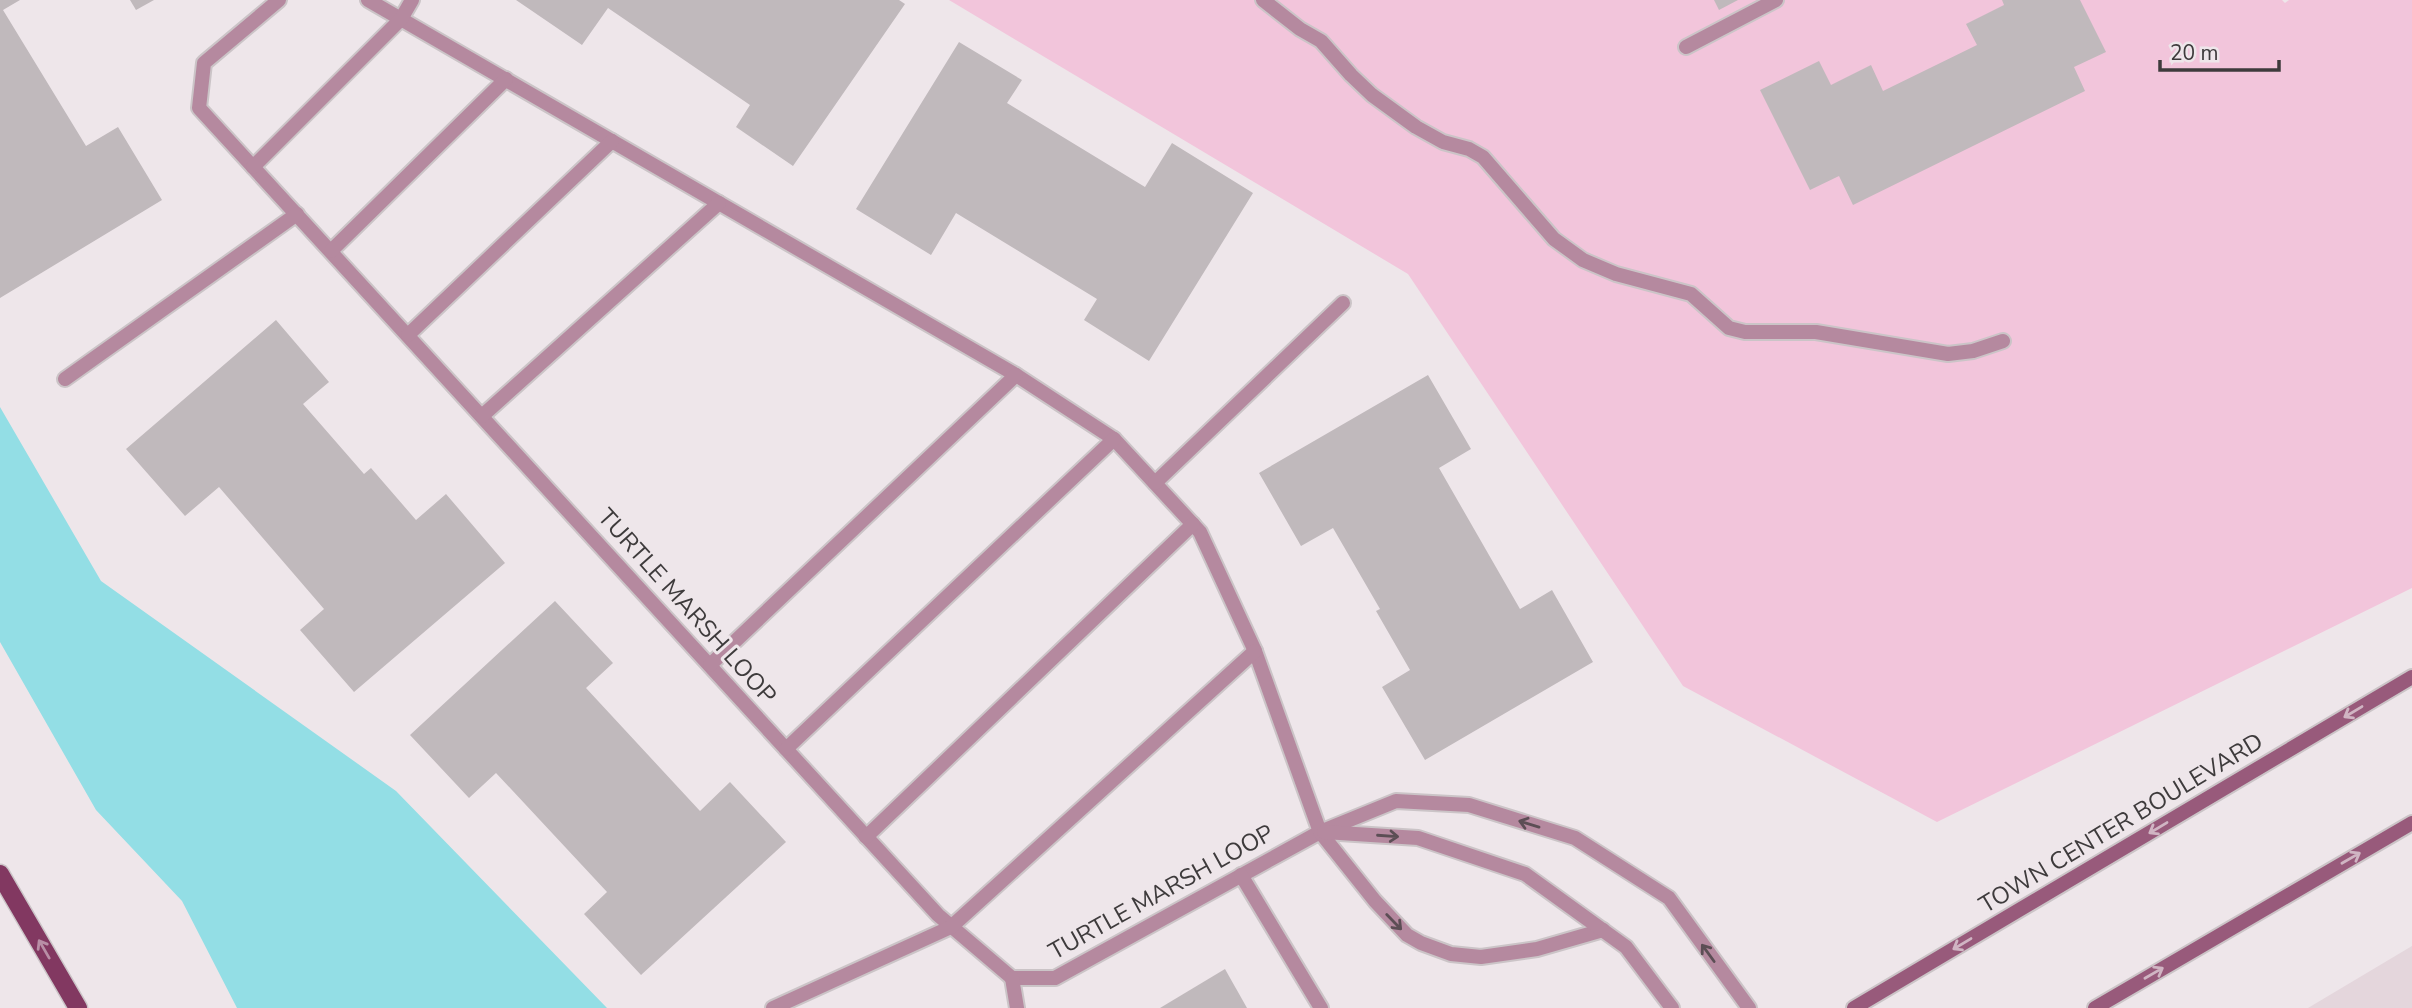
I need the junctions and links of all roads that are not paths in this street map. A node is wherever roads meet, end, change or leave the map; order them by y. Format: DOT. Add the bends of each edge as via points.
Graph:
graph roads {
  1 [pos="279,0"];
  2 [pos="368,0"];
  3 [pos="412,0"];
  4 [pos="1263,0"];
  5 [pos="1776,0"];
  6 [pos="401,19"];
  7 [pos="1686,47"];
  8 [pos="506,79"];
  9 [pos="612,141"];
  10 [pos="253,167"];
  11 [pos="719,203"];
  12 [pos="297,214"];
  13 [pos="331,251"];
  14 [pos="1343,303"];
  15 [pos="408,335"];
  16 [pos="2003,341"];
  17 [pos="1016,375"];
  18 [pos="65,379"];
  19 [pos="482,416"];
  20 [pos="1114,439"];
  21 [pos="1155,483"];
  22 [pos="1193,524"];
  23 [pos="1255,651"];
  24 [pos="710,665"];
  25 [pos="2412,677"];
  26 [pos="786,749"];
  27 [pos="2412,822"];
  28 [pos="1320,832"];
  29 [pos="866,837"];
  30 [pos="0,874"];
  31 [pos="1241,875"];
  32 [pos="951,927"];
  33 [pos="1603,930"];
  34 [pos="1012,978"];
  35 [pos="78,1008"];
  36 [pos="773,1008"];
  37 [pos="1017,1008"];
  38 [pos="1321,1008"];
  39 [pos="1672,1008"];
  40 [pos="1749,1008"];
  41 [pos="1854,1008"];
  42 [pos="2095,1008"];
  1 -- 10 [label="lane, TURTLE MARSH LOOP" via="204,63 199,108"];
  2 -- 6 [label="lane"];
  3 -- 6 [label="lane"];
  4 -- 16 [label="lane" via="1321,41 1351,75 1416,127 1483,157 1555,239 1583,260 1691,294 1729,328 1816,332 1948,354"];
  5 -- 7 [label="lane"];
  6 -- 8 [label="lane"];
  6 -- 10 [label="lane"];
  8 -- 9 [label="lane"];
  8 -- 13 [label="lane"];
  9 -- 11 [label="lane"];
  9 -- 15 [label="lane"];
  10 -- 12 [label="lane, TURTLE MARSH LOOP"];
  11 -- 17 [label="lane"];
  11 -- 19 [label="lane"];
  12 -- 13 [label="lane, TURTLE MARSH LOOP"];
  12 -- 18 [label="lane"];
  13 -- 15 [label="lane, TURTLE MARSH LOOP"];
  14 -- 21 [label="lane"];
  15 -- 19 [label="lane, TURTLE MARSH LOOP"];
  17 -- 20 [label="lane"];
  17 -- 24 [label="lane"];
  19 -- 24 [label="lane, TURTLE MARSH LOOP"];
  20 -- 21 [label="lane"];
  20 -- 26 [label="lane"];
  21 -- 22 [label="lane"];
  22 -- 23 [label="lane"];
  22 -- 29 [label="lane"];
  23 -- 28 [label="lane"];
  23 -- 32 [label="lane"];
  24 -- 26 [label="lane, TURTLE MARSH LOOP"];
  25 -- 41 [label="main road, TOWN CENTER BOULEVARD, one-way"];
  26 -- 29 [label="lane, TURTLE MARSH LOOP"];
  42 -- 27 [label="main road, one-way"];
  28 -- 31 [label="lane, TURTLE MARSH LOOP"];
  28 -- 33 [label="lane, one-way" via="1418,838 1525,874"];
  28 -- 33 [label="lane, one-way" via="1407,935 1451,954 1481,957 1537,949"];
  40 -- 28 [label="lane, TURTLE MARSH LOOP, one-way" via="1669,898 1575,838 1469,805 1396,801"];
  29 -- 32 [label="lane, TURTLE MARSH LOOP"];
  35 -- 30 [label="main road, one-way"];
  31 -- 34 [label="lane, TURTLE MARSH LOOP" via="1055,978"];
  31 -- 38 [label="lane"];
  32 -- 34 [label="lane, TURTLE MARSH LOOP"];
  32 -- 36 [label="lane"];
  33 -- 39 [label="lane" via="1626,947"];
  34 -- 37 [label="lane"];
}
